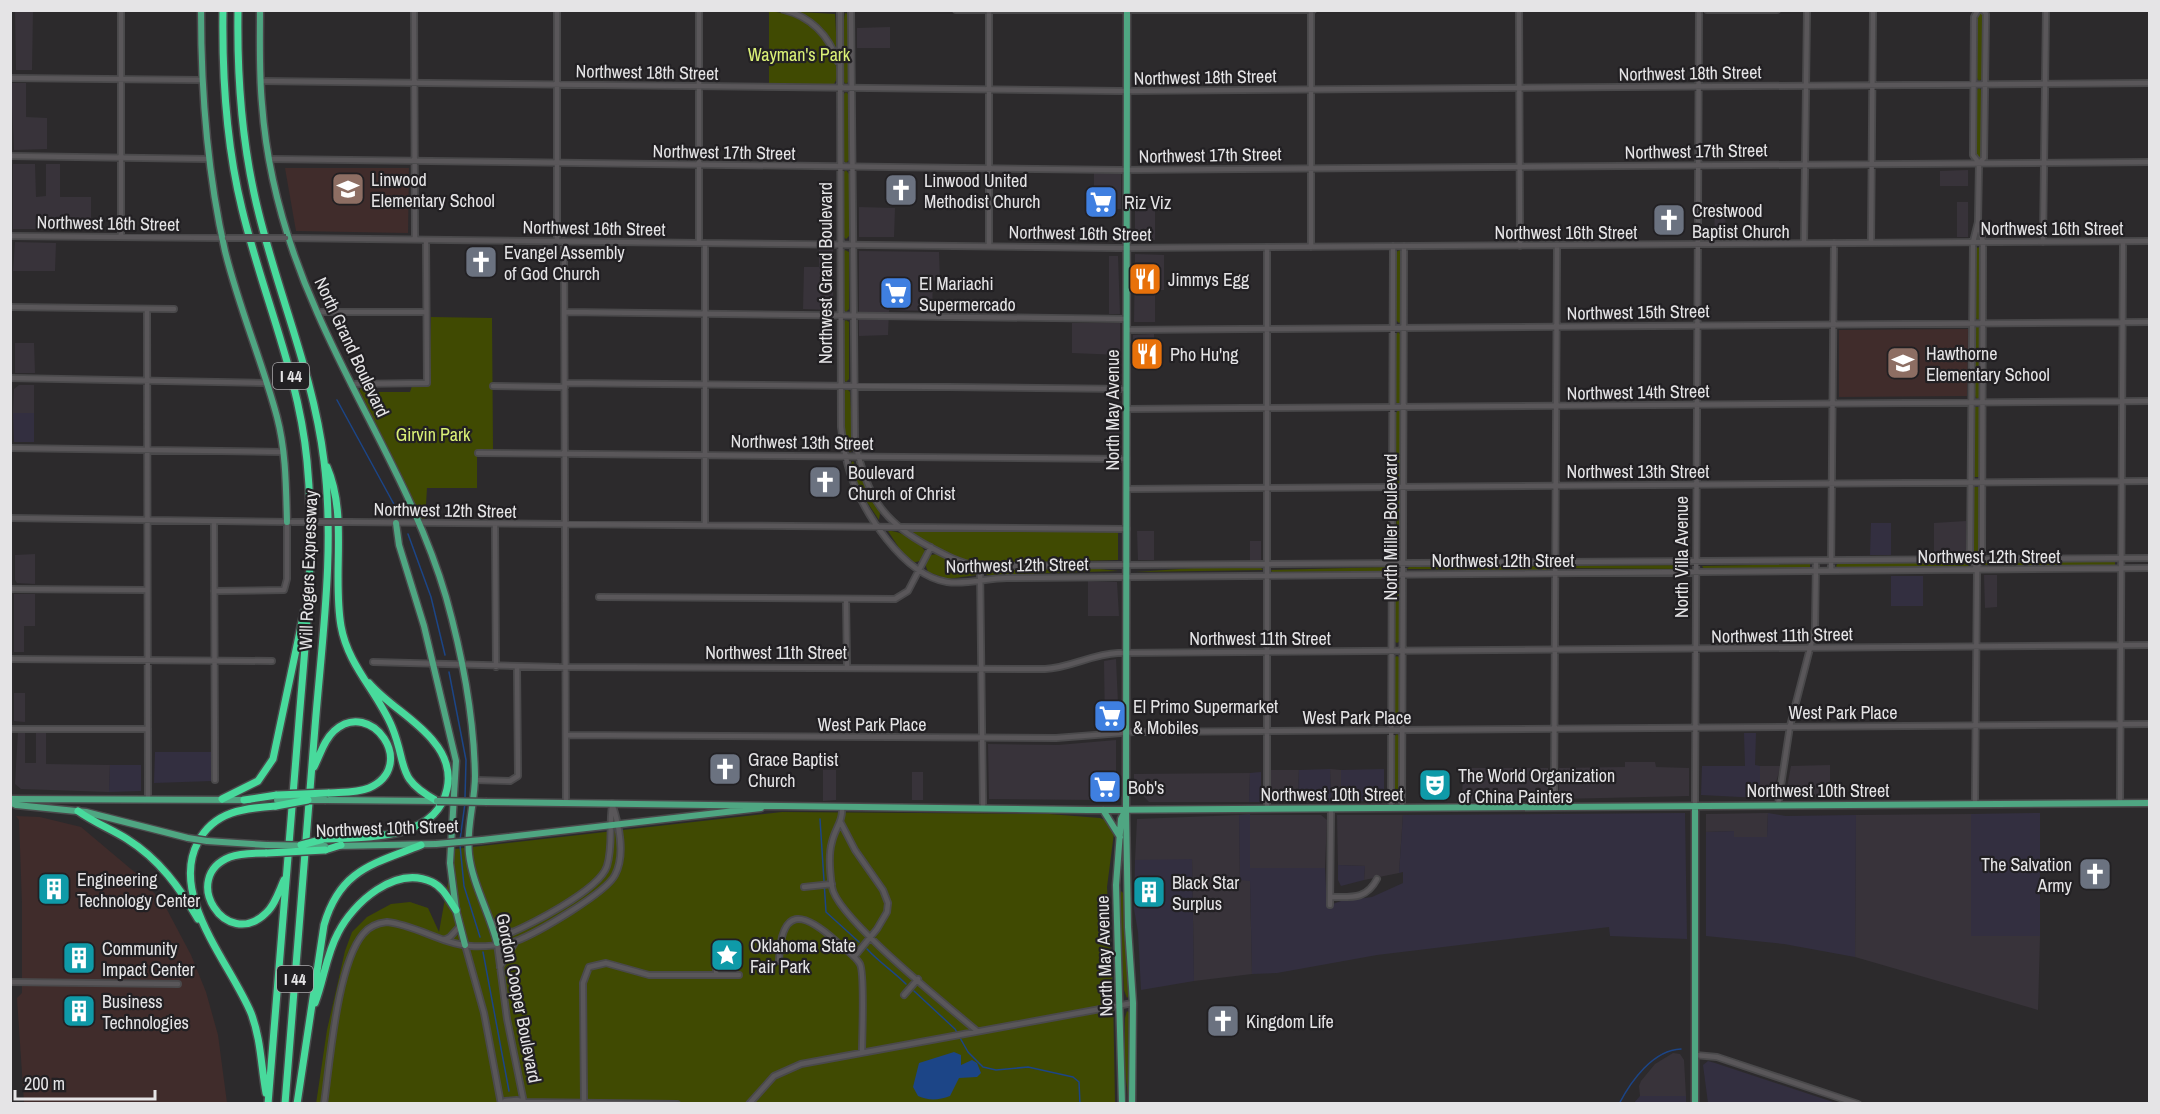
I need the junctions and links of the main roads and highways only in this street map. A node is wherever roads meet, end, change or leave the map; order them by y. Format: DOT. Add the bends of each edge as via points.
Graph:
graph roads {
  1 [pos="201,10"];
  2 [pos="223,10"];
  3 [pos="238,10"];
  4 [pos="260,10"];
  5 [pos="1127,11"];
  6 [pos="324,459"];
  7 [pos="289,522"];
  8 [pos="398,523"];
  9 [pos="309,592"];
  10 [pos="356,667"];
  11 [pos="311,772"];
  12 [pos="327,796"];
  13 [pos="222,799"];
  14 [pos="244,800"];
  15 [pos="276,800"];
  16 [pos="308,800"];
  17 [pos="431,800"];
  18 [pos="10,801"];
  19 [pos="2150,803"];
  20 [pos="1695,806"];
  21 [pos="767,807"];
  22 [pos="1103,810"];
  23 [pos="1126,810"];
  24 [pos="78,811"];
  25 [pos="470,828"];
  26 [pos="1120,837"];
  27 [pos="301,845"];
  28 [pos="325,845"];
  29 [pos="421,845"];
  30 [pos="341,846"];
  31 [pos="286,875"];
  32 [pos="1116,885"];
  33 [pos="1127,885"];
  34 [pos="456,910"];
  35 [pos="497,943"];
  36 [pos="465,945"];
  37 [pos="223,960"];
  38 [pos="310,1017"];
  39 [pos="268,1103"];
  40 [pos="285,1104"];
  41 [pos="297,1104"];
  42 [pos="1122,1104"];
  43 [pos="1132,1104"];
  44 [pos="1695,1104"];
  1 -- 7 [label="main road" via="209,159 225,238 277,417"];
  2 -- 9 [label="highway, Will Rogers Expressway / I 44" via="224,89 234,173 294,391 307,457 312,535"];
  3 -- 6 [label="highway, Will Rogers Expressway / I 44" via="240,89 252,184 311,392"];
  4 -- 25 [label="main road, North Grand Boulevard" via="260,81 270,159 288,238 317,312 419,523 446,597 462,665 475,780"];
  5 -- 23 [label="main road, North May Avenue"];
  6 -- 10 [label="highway" via="332,478 335,502 341,624"];
  6 -- 11 [label="highway, Will Rogers Expressway / I 44" via="328,562"];
  8 -- 34 [label="main road, Gordon Cooper Boulevard" via="399,545 415,593 456,761 450,863"];
  9 -- 13 [label="highway" via="273,759 258,781"];
  9 -- 31 [label="highway, Will Rogers Expressway / I 44"];
  10 -- 17 [label="highway" via="389,721 408,779"];
  10 -- 28 [label="highway" via="435,742 446,763 447,788 434,814 406,830"];
  11 -- 12 [label="highway" via="327,740 339,727 361,723 381,733 388,743 389,767 384,777 364,790"];
  11 -- 40 [label="highway, Will Rogers Expressway / I 44"];
  12 -- 15 [label="highway, bridge"];
  12 -- 16 [label="main road, Northwest 10th Street, bridge"];
  12 -- 17 [label="main road, Northwest 10th Street"];
  13 -- 14 [label="main road, Northwest 10th Street"];
  13 -- 18 [label="main road, Northwest 10th Street"];
  14 -- 15 [label="highway"];
  15 -- 16 [label="highway, bridge"];
  15 -- 37 [label="highway" via="222,817 201,836 192,855 188,875 191,894"];
  17 -- 21 [label="main road, Northwest 10th Street, bridge"];
  18 -- 24 [label="main road, Northwest 10th Street" via="16,805"];
  19 -- 20 [label="main road, Northwest 10th Street"];
  20 -- 23 [label="main road, Northwest 10th Street"];
  20 -- 44 [label="main road, North Villa Avenue"];
  21 -- 22 [label="main road, Northwest 10th Street"];
  21 -- 29 [label="main road, Northwest 10th Street, bridge"];
  22 -- 23 [label="main road, Northwest 10th Street"];
  22 -- 26 [label="main road"];
  23 -- 26 [label="main road, North May Avenue"];
  23 -- 33 [label="main road, North May Avenue"];
  24 -- 27 [label="main road, Northwest 10th Street, bridge" via="207,841"];
  24 -- 37 [label="highway" via="129,840 162,868"];
  25 -- 35 [label="main road, Gordon Cooper Boulevard" via="471,866"];
  26 -- 32 [label="main road, North May Avenue"];
  27 -- 28 [label="highway, bridge"];
  28 -- 30 [label="highway"];
  28 -- 31 [label="highway, bridge" via="230,857 214,868 207,887 210,901 226,920 240,923 260,918 270,908"];
  29 -- 30 [label="main road, Northwest 10th Street"];
  29 -- 38 [label="highway" via="365,866 336,896 324,925"];
  31 -- 39 [label="highway, Will Rogers Expressway / I 44"];
  32 -- 33 [label="main road"];
  32 -- 42 [label="main road, North May Avenue"];
  33 -- 43 [label="main road, North May Avenue" via="1133,1003"];
  34 -- 36 [label="main road, Gordon Cooper Boulevard"];
  34 -- 38 [label="highway" via="443,891 424,880 396,881 365,898 334,940"];
  37 -- 39 [label="highway" via="255,1024"];
  38 -- 41 [label="highway"];
}
